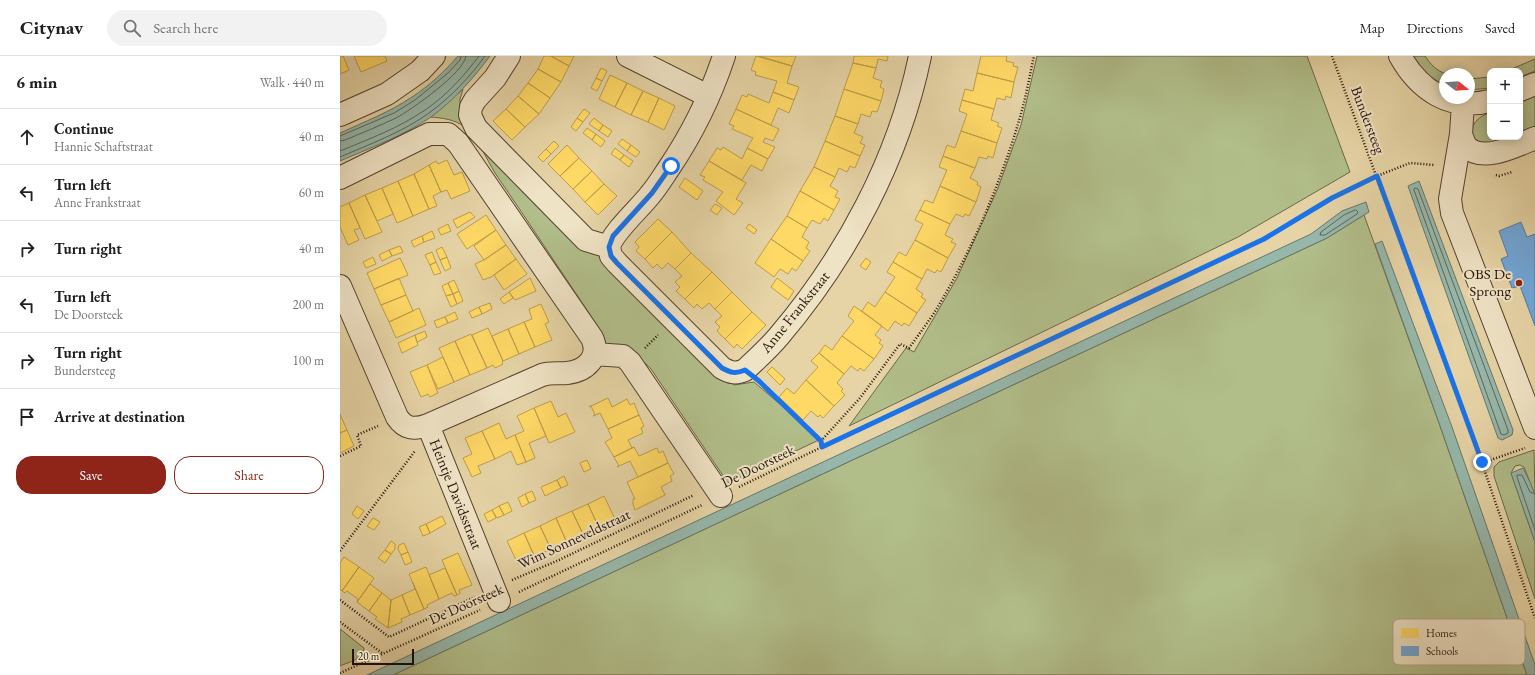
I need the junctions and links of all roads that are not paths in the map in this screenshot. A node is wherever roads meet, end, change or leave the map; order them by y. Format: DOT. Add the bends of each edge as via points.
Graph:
graph roads {
  1 [pos="434,56"];
  2 [pos="510,56"];
  3 [pos="628,56"];
  4 [pos="724,56"];
  5 [pos="920,56"];
  6 [pos="1400,56"];
  7 [pos="1535,84"];
  8 [pos="1523,89"];
  9 [pos="708,96"];
  10 [pos="1439,96"];
  11 [pos="1487,101"];
  12 [pos="1475,102"];
  13 [pos="1463,104"];
  14 [pos="340,115"];
  15 [pos="1461,134"];
  16 [pos="1535,138"];
  17 [pos="340,178"];
  18 [pos="609,247"];
  19 [pos="340,286"];
  20 [pos="345,312"];
  21 [pos="594,354"];
  22 [pos="430,432"];
  23 [pos="1532,437"];
  24 [pos="718,491"];
  25 [pos="496,595"];
  1 -- 14 [label="street" via="420,71 387,94"];
  2 -- 18 [label="street" via="471,107 470,115 476,128 586,240"];
  3 -- 9 [label="street"];
  4 -- 9 [label="street"];
  5 -- 18 [label="street, Anne Frankstraat" via="916,79 901,125 884,169 859,219 836,259 807,300 779,336 745,370 738,373 722,368 617,263 611,256"];
  6 -- 10 [label="street" via="1414,78"];
  7 -- 8 [label="street"];
  9 -- 18 [label="street" via="695,125 671,166 652,193 613,236"];
  11 -- 12 [label="street"];
  13 -- 15 [label="street"];
  15 -- 16 [label="street" via="1466,146 1474,151 1486,153 1497,153"];
  15 -- 23 [label="street" via="1450,199 1452,213"];
  17 -- 21 [label="street" via="428,134 448,134 458,143 592,338"];
  19 -- 20 [label="street"];
  20 -- 22 [label="street" via="401,423 407,427"];
  21 -- 22 [label="street, Heintje Davidsstraat" via="591,362 585,366 568,373 542,375"];
  21 -- 24 [label="street" via="623,356 630,362"];
  22 -- 25 [label="street, Heintje Davidsstraat"];
}
